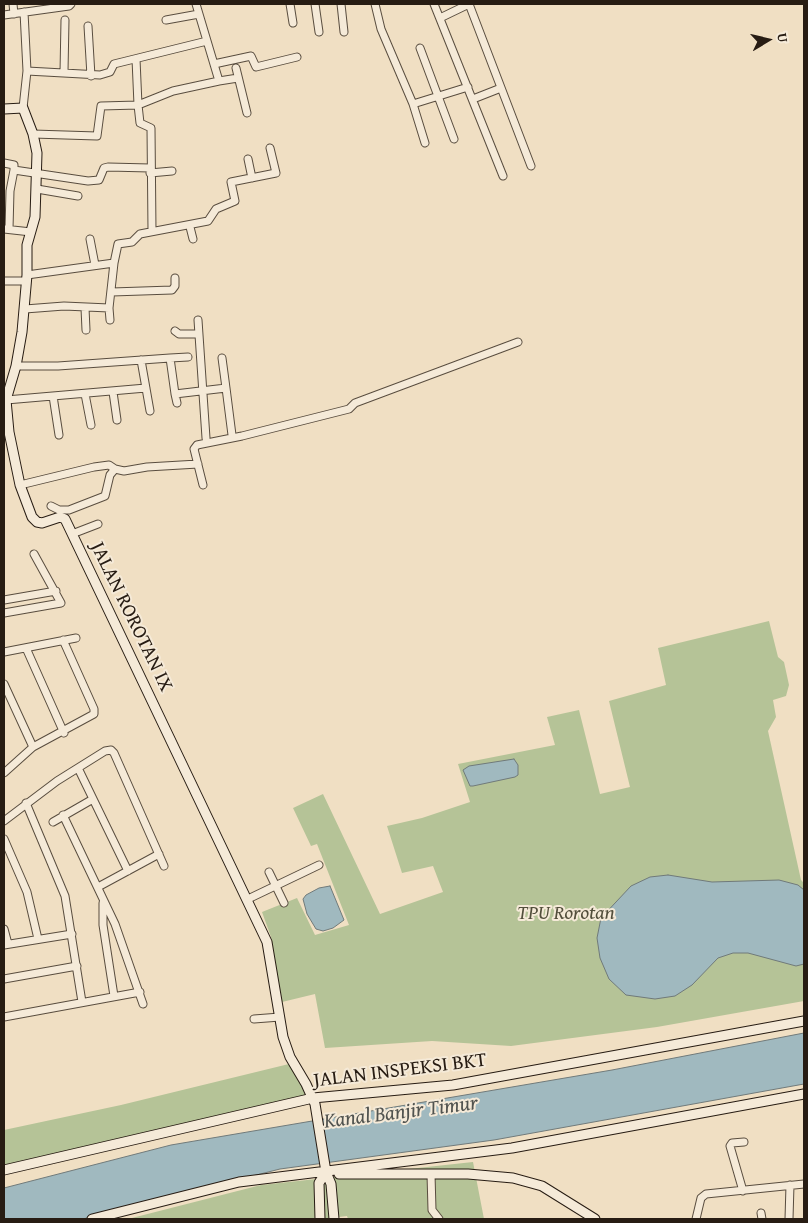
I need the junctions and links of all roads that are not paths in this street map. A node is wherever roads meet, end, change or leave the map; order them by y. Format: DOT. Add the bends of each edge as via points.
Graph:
graph roads {
  1 [pos="13,4"];
  2 [pos="196,4"];
  3 [pos="290,4"];
  4 [pos="315,4"];
  5 [pos="341,4"];
  6 [pos="375,4"];
  7 [pos="434,4"];
  8 [pos="70,5"];
  9 [pos="40,6"];
  10 [pos="24,12"];
  11 [pos="14,14"];
  12 [pos="199,14"];
  13 [pos="4,15"];
  14 [pos="439,16"];
  15 [pos="65,20"];
  16 [pos="166,20"];
  17 [pos="293,23"];
  18 [pos="88,26"];
  19 [pos="319,32"];
  20 [pos="344,32"];
  21 [pos="207,41"];
  22 [pos="420,48"];
  23 [pos="298,57"];
  24 [pos="136,59"];
  25 [pos="214,64"];
  26 [pos="236,68"];
  27 [pos="26,71"];
  28 [pos="64,72"];
  29 [pos="91,76"];
  30 [pos="238,78"];
  31 [pos="219,81"];
  32 [pos="468,87"];
  33 [pos="501,88"];
  34 [pos="438,97"];
  35 [pos="473,99"];
  36 [pos="413,104"];
  37 [pos="138,105"];
  38 [pos="23,108"];
  39 [pos="4,109"];
  40 [pos="247,113"];
  41 [pos="33,134"];
  42 [pos="454,139"];
  43 [pos="425,143"];
  44 [pos="270,148"];
  45 [pos="248,159"];
  46 [pos="4,162"];
  47 [pos="531,166"];
  48 [pos="14,170"];
  49 [pos="172,170"];
  50 [pos="150,171"];
  51 [pos="37,174"];
  52 [pos="503,176"];
  53 [pos="252,178"];
  54 [pos="37,189"];
  55 [pos="78,196"];
  56 [pos="190,226"];
  57 [pos="6,229"];
  58 [pos="152,231"];
  59 [pos="31,232"];
  60 [pos="90,239"];
  61 [pos="193,239"];
  62 [pos="114,263"];
  63 [pos="95,265"];
  64 [pos="27,278"];
  65 [pos="175,278"];
  66 [pos="5,281"];
  67 [pos="112,292"];
  68 [pos="84,308"];
  69 [pos="109,308"];
  70 [pos="24,309"];
  71 [pos="110,320"];
  72 [pos="198,320"];
  73 [pos="86,330"];
  74 [pos="175,331"];
  75 [pos="198,334"];
  76 [pos="518,342"];
  77 [pos="188,357"];
  78 [pos="170,358"];
  79 [pos="222,358"];
  80 [pos="141,360"];
  81 [pos="16,366"];
  82 [pos="146,388"];
  83 [pos="226,388"];
  84 [pos="203,390"];
  85 [pos="113,392"];
  86 [pos="85,394"];
  87 [pos="175,394"];
  88 [pos="53,396"];
  89 [pos="6,400"];
  90 [pos="177,403"];
  91 [pos="150,411"];
  92 [pos="117,420"];
  93 [pos="91,425"];
  94 [pos="58,435"];
  95 [pos="232,435"];
  96 [pos="206,438"];
  97 [pos="198,464"];
  98 [pos="115,468"];
  99 [pos="20,485"];
  100 [pos="203,485"];
  101 [pos="51,506"];
  102 [pos="98,524"];
  103 [pos="72,534"];
  104 [pos="34,554"];
  105 [pos="56,591"];
  106 [pos="4,600"];
  107 [pos="4,613"];
  108 [pos="76,638"];
  109 [pos="63,640"];
  110 [pos="26,648"];
  111 [pos="4,652"];
  112 [pos="4,684"];
  113 [pos="64,733"];
  114 [pos="33,748"];
  115 [pos="78,768"];
  116 [pos="4,771"];
  117 [pos="93,799"];
  118 [pos="26,803"];
  119 [pos="63,815"];
  120 [pos="4,821"];
  121 [pos="53,822"];
  122 [pos="4,839"];
  123 [pos="159,854"];
  124 [pos="319,865"];
  125 [pos="164,866"];
  126 [pos="128,871"];
  127 [pos="269,872"];
  128 [pos="276,886"];
  129 [pos="98,887"];
  130 [pos="248,898"];
  131 [pos="104,900"];
  132 [pos="284,903"];
  133 [pos="4,929"];
  134 [pos="72,934"];
  135 [pos="38,939"];
  136 [pos="6,945"];
  137 [pos="77,966"];
  138 [pos="4,979"];
  139 [pos="140,992"];
  140 [pos="114,996"];
  141 [pos="82,1002"];
  142 [pos="143,1004"];
  143 [pos="4,1017"];
  144 [pos="280,1017"];
  145 [pos="254,1019"];
  146 [pos="804,1021"];
  147 [pos="804,1094"];
  148 [pos="314,1101"];
  149 [pos="744,1142"];
  150 [pos="326,1168"];
  151 [pos="4,1170"];
  152 [pos="431,1176"];
  153 [pos="804,1184"];
  154 [pos="790,1185"];
  155 [pos="743,1191"];
  156 [pos="92,1219"];
  157 [pos="320,1219"];
  158 [pos="334,1219"];
  159 [pos="439,1219"];
  160 [pos="595,1219"];
  161 [pos="696,1219"];
  162 [pos="789,1219"];
  1 -- 11 [label="street"];
  2 -- 12 [label="street"];
  3 -- 17 [label="street"];
  4 -- 19 [label="street"];
  5 -- 20 [label="street"];
  6 -- 36 [label="street"];
  7 -- 14 [label="street"];
  8 -- 9 [label="street"];
  9 -- 10 [label="street"];
  10 -- 11 [label="street"];
  10 -- 27 [label="street"];
  11 -- 13 [label="street"];
  12 -- 16 [label="street"];
  12 -- 21 [label="street"];
  14 -- 32 [label="street"];
  14 -- 33 [label="street" via="469,4"];
  15 -- 28 [label="street"];
  18 -- 29 [label="street"];
  21 -- 24 [label="street"];
  21 -- 25 [label="street"];
  22 -- 34 [label="street"];
  23 -- 25 [label="street" via="256,67 251,56"];
  24 -- 29 [label="street" via="114,64 110,72"];
  24 -- 37 [label="street"];
  25 -- 31 [label="street"];
  26 -- 30 [label="street"];
  27 -- 28 [label="street"];
  27 -- 38 [label="street"];
  28 -- 29 [label="street"];
  30 -- 31 [label="street"];
  30 -- 40 [label="street"];
  31 -- 37 [label="street" via="173,91"];
  32 -- 34 [label="street"];
  32 -- 35 [label="street"];
  33 -- 35 [label="street"];
  33 -- 47 [label="street"];
  34 -- 36 [label="street"];
  34 -- 42 [label="street"];
  35 -- 52 [label="street"];
  36 -- 43 [label="street"];
  37 -- 41 [label="street" via="101,106 96,137"];
  37 -- 50 [label="street" via="140,123 151,127"];
  38 -- 39 [label="street"];
  38 -- 41 [label="street, JALAN ROROTAN IX"];
  41 -- 51 [label="street, JALAN ROROTAN IX"];
  44 -- 53 [label="street" via="276,172"];
  45 -- 53 [label="street"];
  46 -- 48 [label="street" via="14,165"];
  48 -- 51 [label="street"];
  48 -- 57 [label="street"];
  49 -- 50 [label="street"];
  50 -- 51 [label="street" via="108,167 104,168 100,180 88,181"];
  50 -- 58 [label="street"];
  51 -- 54 [label="street, JALAN ROROTAN IX"];
  53 -- 56 [label="street" via="231,182 235,201 216,209 208,222"];
  54 -- 55 [label="street"];
  54 -- 59 [label="street, JALAN ROROTAN IX"];
  56 -- 58 [label="street"];
  56 -- 61 [label="street"];
  57 -- 59 [label="street"];
  58 -- 62 [label="street" via="139,234 132,242 116,244"];
  59 -- 64 [label="street, JALAN ROROTAN IX" via="26,245"];
  60 -- 63 [label="street"];
  62 -- 63 [label="street"];
  62 -- 67 [label="street"];
  63 -- 64 [label="street"];
  64 -- 66 [label="street"];
  64 -- 70 [label="street, JALAN ROROTAN IX"];
  65 -- 67 [label="street" via="172,290"];
  67 -- 69 [label="street"];
  68 -- 69 [label="street"];
  68 -- 70 [label="street"];
  68 -- 73 [label="street"];
  69 -- 71 [label="street"];
  70 -- 81 [label="street, JALAN ROROTAN IX"];
  72 -- 75 [label="street"];
  74 -- 75 [label="street"];
  75 -- 84 [label="street"];
  76 -- 97 [label="street" via="355,403 349,409 197,444 194,448"];
  77 -- 78 [label="street"];
  78 -- 80 [label="street"];
  78 -- 87 [label="street"];
  79 -- 83 [label="street"];
  80 -- 81 [label="street"];
  80 -- 82 [label="street"];
  81 -- 89 [label="street, JALAN ROROTAN IX"];
  82 -- 85 [label="street"];
  82 -- 91 [label="street"];
  83 -- 84 [label="street"];
  83 -- 95 [label="street"];
  84 -- 87 [label="street"];
  84 -- 96 [label="street"];
  85 -- 86 [label="street"];
  85 -- 92 [label="street"];
  86 -- 88 [label="street"];
  86 -- 93 [label="street"];
  87 -- 90 [label="street"];
  88 -- 89 [label="street"];
  88 -- 94 [label="street"];
  89 -- 99 [label="street, JALAN ROROTAN IX" via="8,432"];
  97 -- 98 [label="street" via="124,471"];
  97 -- 100 [label="street"];
  98 -- 99 [label="street" via="109,465 94,467"];
  98 -- 101 [label="street" via="105,496 69,510"];
  99 -- 103 [label="street, JALAN ROROTAN IX" via="35,520 42,523 64,517"];
  102 -- 103 [label="street"];
  103 -- 130 [label="street, JALAN ROROTAN IX"];
  104 -- 105 [label="street"];
  105 -- 106 [label="street"];
  105 -- 107 [label="street" via="61,603"];
  108 -- 109 [label="street"];
  109 -- 110 [label="street"];
  109 -- 113 [label="street" via="94,712"];
  110 -- 111 [label="street"];
  110 -- 113 [label="street"];
  112 -- 114 [label="street"];
  113 -- 114 [label="street"];
  114 -- 116 [label="street"];
  115 -- 117 [label="street"];
  115 -- 118 [label="street"];
  115 -- 123 [label="street" via="105,751 112,751"];
  117 -- 119 [label="street"];
  117 -- 126 [label="street"];
  118 -- 120 [label="street"];
  118 -- 134 [label="street" via="65,896"];
  119 -- 121 [label="street"];
  119 -- 129 [label="street"];
  122 -- 135 [label="street" via="31,905"];
  123 -- 125 [label="street"];
  123 -- 126 [label="street"];
  124 -- 128 [label="street"];
  126 -- 129 [label="street"];
  127 -- 128 [label="street"];
  128 -- 130 [label="street"];
  128 -- 132 [label="street"];
  129 -- 131 [label="street"];
  130 -- 144 [label="street, JALAN ROROTAN IX" via="267,942"];
  131 -- 139 [label="street"];
  131 -- 140 [label="street" via="103,925"];
  133 -- 136 [label="street"];
  134 -- 135 [label="street"];
  134 -- 137 [label="street"];
  135 -- 136 [label="street"];
  137 -- 138 [label="street"];
  137 -- 141 [label="street"];
  139 -- 140 [label="street"];
  139 -- 142 [label="street"];
  140 -- 141 [label="street"];
  141 -- 143 [label="street"];
  144 -- 145 [label="street"];
  144 -- 148 [label="street, JALAN ROROTAN IX" via="288,1052"];
  146 -- 148 [label="street, JALAN INSPEKSI BKT" via="453,1085"];
  147 -- 150 [label="street" via="512,1148"];
  148 -- 150 [label="street, JALAN ROROTAN IX"];
  148 -- 151 [label="street, JALAN INSPEKSI BKT"];
  149 -- 155 [label="street" via="730,1146"];
  150 -- 152 [label="street" via="358,1175"];
  150 -- 156 [label="street" via="239,1182"];
  150 -- 157 [label="street" via="319,1183"];
  150 -- 158 [label="street, JALAN ROROTAN IX"];
  152 -- 159 [label="street" via="432,1210"];
  152 -- 160 [label="street" via="492,1175 532,1182"];
  153 -- 154 [label="street"];
  154 -- 155 [label="street"];
  154 -- 162 [label="street"];
  155 -- 161 [label="street" via="704,1194 700,1198"];
}
